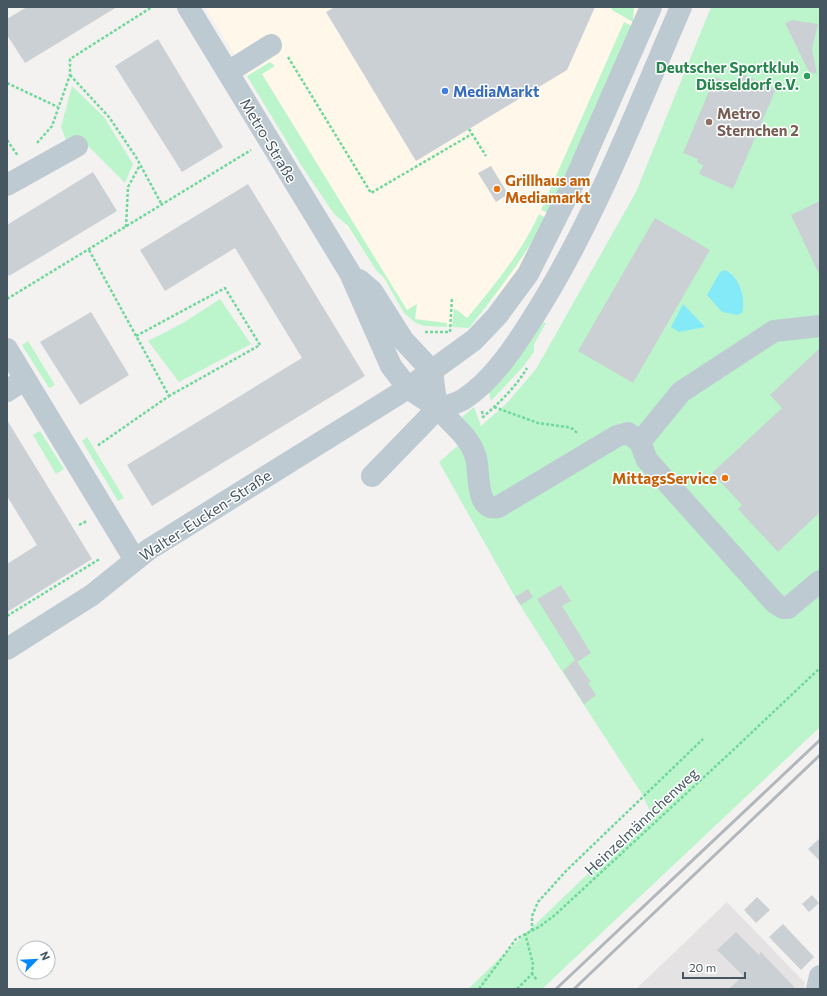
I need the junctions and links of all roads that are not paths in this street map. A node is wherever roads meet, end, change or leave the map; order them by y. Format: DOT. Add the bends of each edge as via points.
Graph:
graph roads {
  1 [pos="188,7"];
  2 [pos="651,7"];
  3 [pos="666,7"];
  4 [pos="681,7"];
  5 [pos="278,49"];
  6 [pos="657,62"];
  7 [pos="228,72"];
  8 [pos="76,146"];
  9 [pos="7,185"];
  10 [pos="350,273"];
  11 [pos="820,326"];
  12 [pos="7,349"];
  13 [pos="432,371"];
  14 [pos="25,379"];
  15 [pos="408,388"];
  16 [pos="7,391"];
  17 [pos="438,408"];
  18 [pos="640,442"];
  19 [pos="372,476"];
  20 [pos="135,560"];
  21 [pos="820,581"];
  22 [pos="7,649"];
  23 [pos="820,976"];
  24 [pos="817,989"];
  1 -- 7 [label="street, Metro-Straße"];
  2 -- 13 [label="street, Walter-Eucken-Straße" via="574,182 528,274 497,316 474,340"];
  3 -- 6 [label="street" via="650,48"];
  4 -- 6 [label="street"];
  5 -- 7 [label="street"];
  6 -- 17 [label="street" via="570,256 519,341 475,391 462,400"];
  7 -- 10 [label="street, Metro-Straße"];
  8 -- 9 [label="street"];
  10 -- 13 [label="street, Metro-Straße" via="372,291 403,340"];
  10 -- 15 [label="street, Metro-Straße" via="391,366"];
  11 -- 18 [label="street" via="774,331 681,392"];
  12 -- 14 [label="street"];
  13 -- 15 [label="street, Walter-Eucken-Straße"];
  13 -- 17 [label="street"];
  14 -- 16 [label="street"];
  14 -- 20 [label="street"];
  15 -- 17 [label="street"];
  15 -- 20 [label="street, Walter-Eucken-Straße"];
  17 -- 18 [label="street" via="466,437 473,449 477,460 481,497 486,505 492,508 498,507 617,436 628,433"];
  17 -- 19 [label="street"];
  18 -- 21 [label="street" via="647,460 775,603 788,608"];
  20 -- 22 [label="street, Walter-Eucken-Straße" via="92,595"];
  23 -- 24 [label="street"];
}
